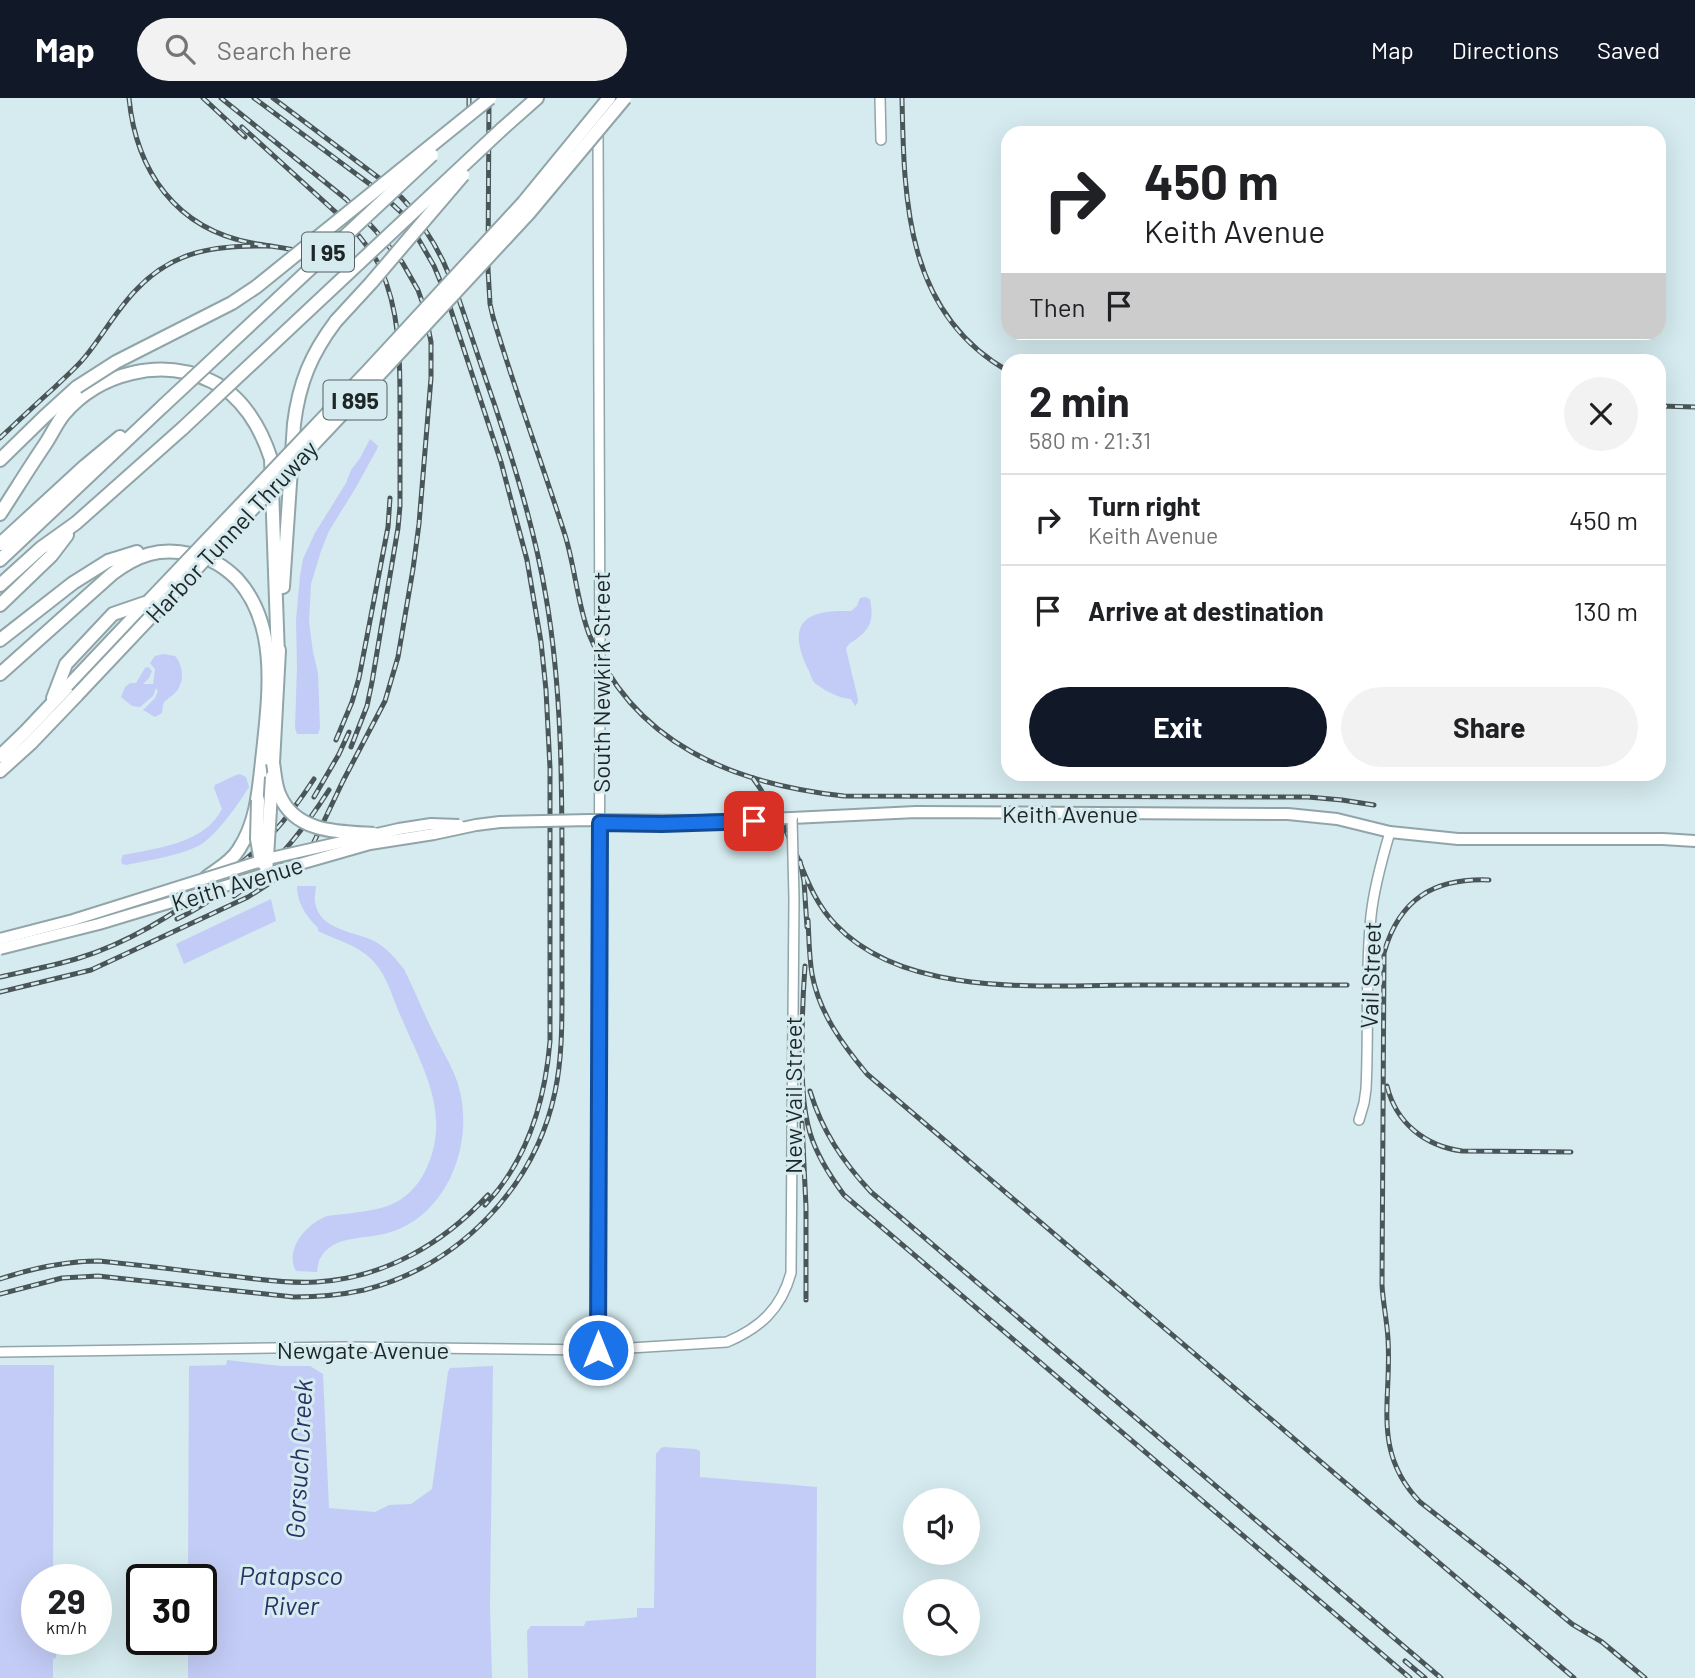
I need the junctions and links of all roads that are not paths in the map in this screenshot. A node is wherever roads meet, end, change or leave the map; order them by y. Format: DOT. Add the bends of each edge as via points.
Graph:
graph roads {
  1 [pos="492,98"];
  2 [pos="537,98"];
  3 [pos="597,98"];
  4 [pos="608,98"];
  5 [pos="625,98"];
  6 [pos="880,98"];
  7 [pos="502,129"];
  8 [pos="881,140"];
  9 [pos="163,406"];
  10 [pos="0,460"];
  11 [pos="0,513"];
  12 [pos="76,523"];
  13 [pos="0,544"];
  14 [pos="156,552"];
  15 [pos="0,560"];
  16 [pos="0,585"];
  17 [pos="149,601"];
  18 [pos="0,605"];
  19 [pos="0,640"];
  20 [pos="278,656"];
  21 [pos="0,674"];
  22 [pos="50,706"];
  23 [pos="25,733"];
  24 [pos="0,750"];
  25 [pos="0,756"];
  26 [pos="273,763"];
  27 [pos="0,771"];
  28 [pos="258,800"];
  29 [pos="792,818"];
  30 [pos="754,821"];
  31 [pos="600,823"];
  32 [pos="476,825"];
  33 [pos="1390,832"];
  34 [pos="374,834"];
  35 [pos="1695,835"];
  36 [pos="1663,839"];
  37 [pos="1695,841"];
  38 [pos="264,860"];
  39 [pos="266,873"];
  40 [pos="207,877"];
  41 [pos="0,939"];
  42 [pos="0,950"];
  43 [pos="1359,1120"];
  44 [pos="727,1342"];
  45 [pos="598,1350"];
  46 [pos="0,1352"];
  1 -- 9 [label="highway, I 95, bridge"];
  1 -- 10 [label="highway, bridge" via="257,287 77,387"];
  2 -- 7 [label="highway, I 95"];
  3 -- 31 [label="street, South Newkirk Street"];
  4 -- 17 [label="highway, Harbor Tunnel Thruway / I 895, bridge" via="514,212"];
  5 -- 27 [label="highway, Harbor Tunnel Thruway / I 895, bridge" via="529,213 375,379"];
  6 -- 8 [label="street"];
  7 -- 12 [label="highway, I 95, bridge"];
  7 -- 20 [label="highway, bridge" via="336,321 306,371 293,424"];
  9 -- 13 [label="highway, I 95" via="107,447"];
  9 -- 15 [label="highway, I 95"];
  11 -- 20 [label="highway, bridge" via="64,415 100,385 142,371 174,370 211,381 249,413 271,459"];
  12 -- 16 [label="highway, I 95"];
  12 -- 18 [label="highway, I 95" via="51,556"];
  14 -- 19 [label="highway" via="140,551 108,561"];
  14 -- 21 [label="highway" via="112,574"];
  14 -- 28 [label="highway, bridge" via="203,556 217,563 242,585 261,620 268,675"];
  17 -- 22 [label="highway, Harbor Tunnel Thruway / I 895"];
  17 -- 22 [label="highway" via="113,614 66,664"];
  20 -- 26 [label="highway"];
  22 -- 23 [label="highway, Harbor Tunnel Thruway / I 895"];
  23 -- 24 [label="highway"];
  23 -- 25 [label="highway, Harbor Tunnel Thruway / I 895"];
  26 -- 34 [label="highway, bridge" via="280,797 296,817 322,829"];
  26 -- 38 [label="highway, bridge"];
  28 -- 38 [label="highway, bridge" via="257,839"];
  28 -- 40 [label="highway, bridge" via="237,852"];
  29 -- 32 [label="main road, Keith Avenue, bridge"];
  29 -- 33 [label="main road, Keith Avenue" via="1288,814 1338,819"];
  29 -- 44 [label="street, New Vail Street, bridge" via="791,1273 780,1301 762,1322"];
  30 -- 31 [label="street"];
  31 -- 45 [label="street, South Newkirk Street"];
  32 -- 34 [label="main road, Keith Avenue, bridge" via="431,824"];
  32 -- 39 [label="main road, Keith Avenue, bridge" via="370,844"];
  33 -- 36 [label="main road, Keith Avenue" via="1458,839"];
  33 -- 43 [label="street, Vail Street" via="1371,913 1366,1089"];
  34 -- 38 [label="main road, Keith Avenue, bridge"];
  35 -- 36 [label="main road, Keith Avenue"];
  36 -- 37 [label="main road, Keith Avenue"];
  38 -- 39 [label="highway, bridge"];
  38 -- 40 [label="main road, Keith Avenue, bridge"];
  39 -- 42 [label="main road, Keith Avenue, bridge"];
  40 -- 41 [label="main road, Keith Avenue, bridge"];
  44 -- 45 [label="street, Newgate Avenue"];
  45 -- 46 [label="street, Newgate Avenue" via="344,1347"];
}
